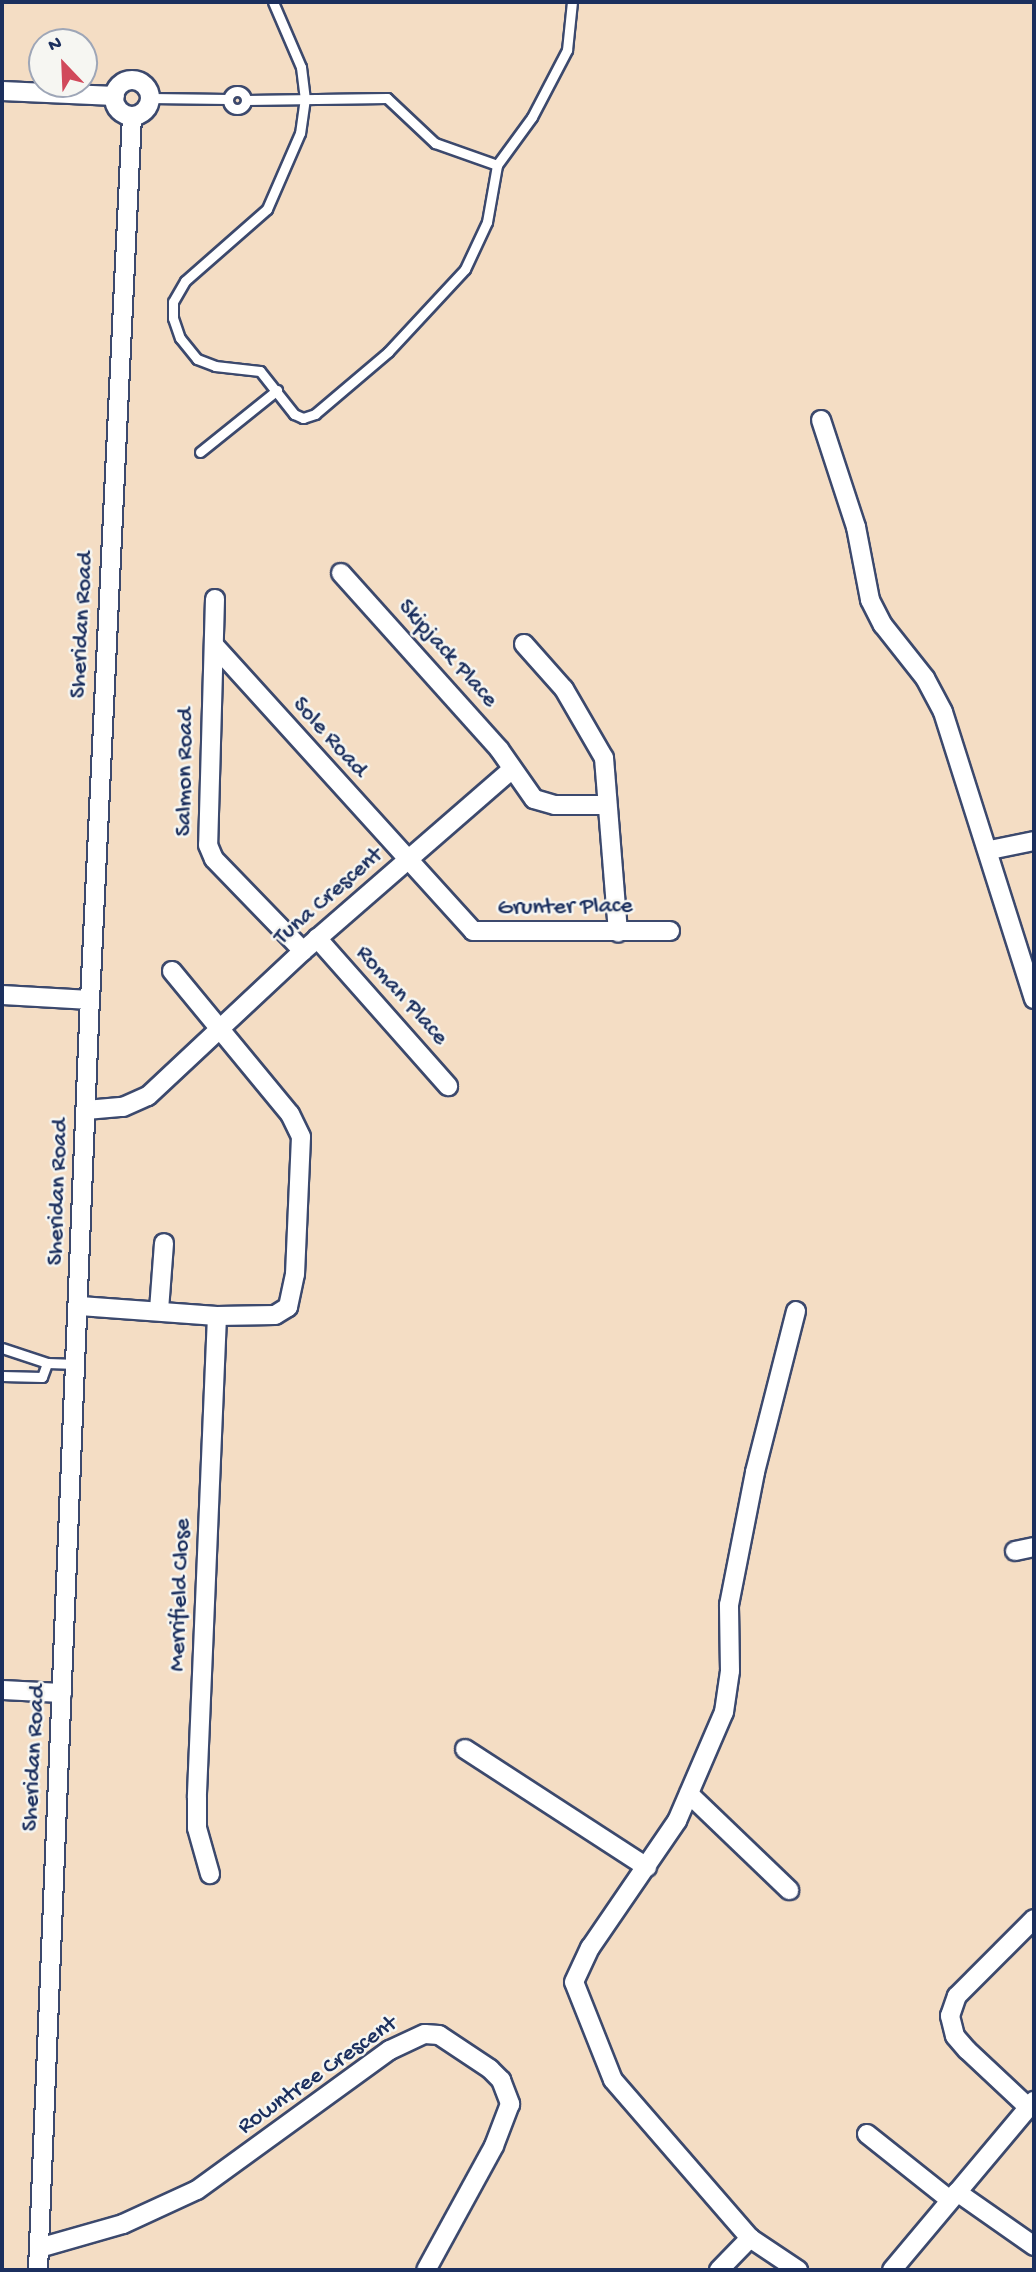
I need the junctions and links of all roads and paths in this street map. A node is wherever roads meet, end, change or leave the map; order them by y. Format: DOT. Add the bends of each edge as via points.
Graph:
graph roads {
  1 [pos="273,2"];
  2 [pos="572,2"];
  3 [pos="2,91"];
  4 [pos="115,96"];
  5 [pos="150,98"];
  6 [pos="305,98"];
  7 [pos="132,116"];
  8 [pos="497,166"];
  9 [pos="277,390"];
  10 [pos="821,420"];
  11 [pos="200,452"];
  12 [pos="341,573"];
  13 [pos="215,599"];
  14 [pos="524,644"];
  15 [pos="214,645"];
  16 [pos="512,770"];
  17 [pos="607,805"];
  18 [pos="1034,841"];
  19 [pos="990,850"];
  20 [pos="408,863"];
  21 [pos="670,931"];
  22 [pos="618,932"];
  23 [pos="317,938"];
  24 [pos="303,951"];
  25 [pos="172,971"];
  26 [pos="2,995"];
  27 [pos="1034,999"];
  28 [pos="90,1000"];
  29 [pos="219,1030"];
  30 [pos="448,1086"];
  31 [pos="86,1110"];
  32 [pos="164,1243"];
  33 [pos="80,1306"];
  34 [pos="159,1310"];
  35 [pos="796,1311"];
  36 [pos="217,1316"];
  37 [pos="2,1348"];
  38 [pos="47,1363"];
  39 [pos="78,1364"];
  40 [pos="2,1376"];
  41 [pos="1034,1547"];
  42 [pos="1015,1552"];
  43 [pos="2,1690"];
  44 [pos="62,1693"];
  45 [pos="465,1749"];
  46 [pos="689,1794"];
  47 [pos="647,1867"];
  48 [pos="210,1874"];
  49 [pos="789,1890"];
  50 [pos="1034,1919"];
  51 [pos="1031,2104"];
  52 [pos="867,2134"];
  53 [pos="954,2196"];
  54 [pos="750,2238"];
  55 [pos="1034,2246"];
  56 [pos="39,2248"];
  57 [pos="38,2270"];
  58 [pos="426,2270"];
  59 [pos="719,2270"];
  60 [pos="798,2270"];
  61 [pos="892,2270"];
  1 -- 6 [label="lane" via="298,53"];
  2 -- 8 [label="lane" via="567,50 532,117"];
  3 -- 4 [label="street"];
  4 -- 5 [label="street" via="120,86 135,81 146,87"];
  4 -- 7 [label="street" via="120,111"];
  5 -- 6 [label="lane" via="228,99 235,109 246,100"];
  5 -- 7 [label="street" via="146,110"];
  6 -- 8 [label="lane" via="387,98 435,144"];
  6 -- 9 [label="lane" via="300,134 267,209 185,281 173,302 180,338 197,359 215,366 260,371"];
  7 -- 28 [label="street, Sheridan Road"];
  8 -- 9 [label="lane" via="487,222 465,269 406,333 315,414 303,418 295,414"];
  9 -- 11 [label="lane"];
  10 -- 19 [label="street" via="856,527 870,600 943,712"];
  12 -- 16 [label="street, Skipjack Place" via="499,749"];
  13 -- 15 [label="street, Salmon Road"];
  14 -- 17 [label="street" via="564,689 594,738 604,758"];
  15 -- 20 [label="street, Sole Road"];
  15 -- 24 [label="street, Salmon Road" via="208,845 214,859"];
  16 -- 17 [label="street" via="527,792 542,802"];
  16 -- 20 [label="street, Tuna Crescent"];
  17 -- 22 [label="street"];
  18 -- 19 [label="street"];
  19 -- 27 [label="street"];
  20 -- 22 [label="street, Grunter Place" via="473,931"];
  20 -- 23 [label="street, Tuna Crescent"];
  21 -- 22 [label="street, Grunter Place"];
  23 -- 24 [label="street, Tuna Crescent"];
  23 -- 30 [label="street, Roman Place"];
  24 -- 29 [label="street, Tuna Crescent"];
  25 -- 29 [label="street"];
  26 -- 28 [label="street"];
  28 -- 31 [label="street, Sheridan Road"];
  29 -- 31 [label="street, Tuna Crescent" via="148,1096 123,1107"];
  29 -- 36 [label="street" via="297,1124 301,1180 288,1307 261,1317"];
  31 -- 33 [label="street, Sheridan Road"];
  32 -- 34 [label="street"];
  33 -- 34 [label="street"];
  33 -- 39 [label="street, Sheridan Road"];
  34 -- 36 [label="street"];
  35 -- 46 [label="street" via="755,1472 729,1605 729,1692"];
  36 -- 48 [label="street, Merrifield Close" via="197,1798 197,1828"];
  37 -- 38 [label="lane"];
  38 -- 39 [label="lane"];
  38 -- 40 [label="lane" via="42,1377"];
  39 -- 44 [label="street, Sheridan Road"];
  41 -- 42 [label="street"];
  43 -- 44 [label="street"];
  44 -- 56 [label="street, Sheridan Road"];
  45 -- 47 [label="street"];
  46 -- 47 [label="street"];
  46 -- 49 [label="street"];
  47 -- 54 [label="street" via="579,1967 575,1992 613,2080"];
  50 -- 51 [label="street" via="957,1996 950,2015 956,2036 967,2050"];
  51 -- 53 [label="street"];
  52 -- 53 [label="street"];
  53 -- 55 [label="street"];
  53 -- 61 [label="street"];
  54 -- 59 [label="street"];
  54 -- 60 [label="street"];
  56 -- 57 [label="street, Sheridan Road"];
  56 -- 58 [label="street, Rowntree Crescent" via="123,2224 178,2200 390,2050 425,2034 439,2035 490,2069 501,2080 510,2104 494,2146"];
}
